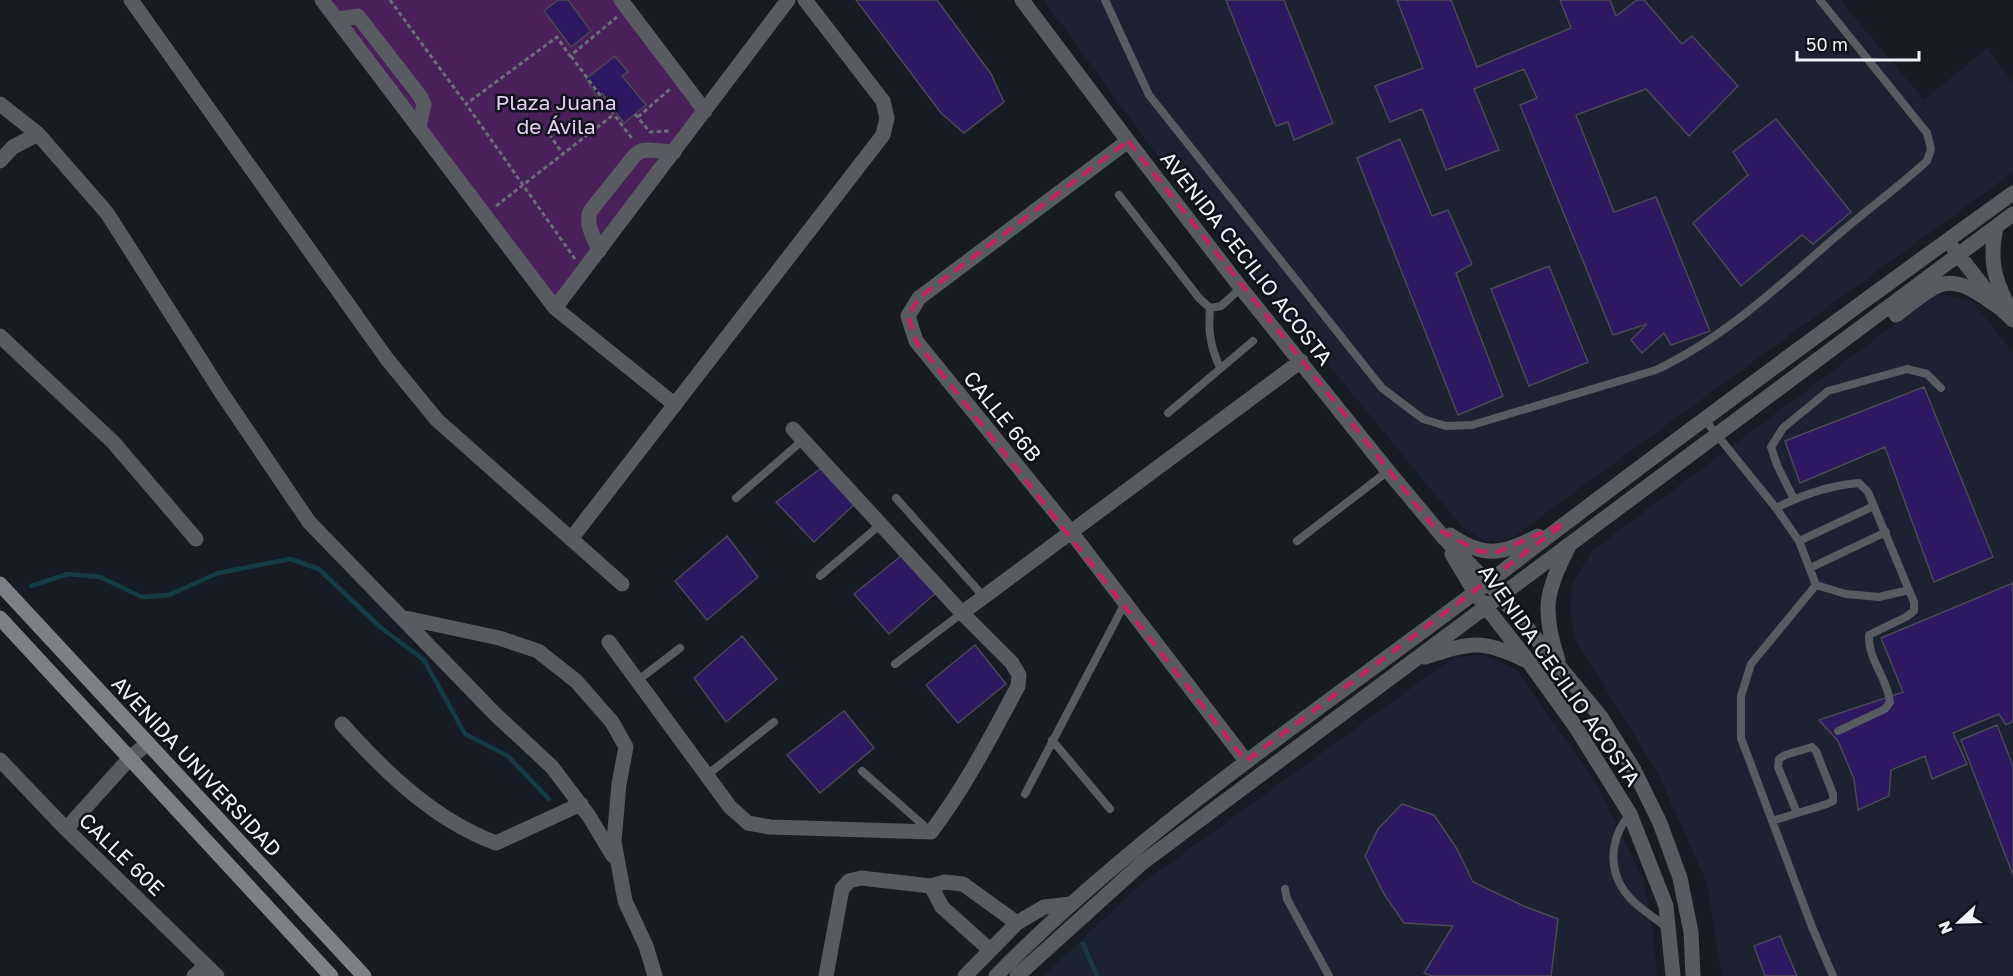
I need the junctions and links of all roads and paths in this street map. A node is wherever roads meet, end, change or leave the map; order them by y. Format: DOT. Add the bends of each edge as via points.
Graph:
graph roads {
  1 [pos="131,0"];
  2 [pos="323,0"];
  3 [pos="390,0"];
  4 [pos="788,0"];
  5 [pos="805,0"];
  6 [pos="1022,0"];
  7 [pos="1105,0"];
  8 [pos="1820,0"];
  9 [pos="620,8"];
  10 [pos="570,56"];
  11 [pos="673,87"];
  12 [pos="0,104"];
  13 [pos="466,104"];
  14 [pos="705,111"];
  15 [pos="613,115"];
  16 [pos="678,131"];
  17 [pos="38,134"];
  18 [pos="549,134"];
  19 [pos="1128,141"];
  20 [pos="641,151"];
  21 [pos="674,152"];
  22 [pos="563,154"];
  23 [pos="0,161"];
  24 [pos="523,186"];
  25 [pos="2013,194"];
  26 [pos="1119,195"];
  27 [pos="495,207"];
  28 [pos="2013,214"];
  29 [pos="1996,227"];
  30 [pos="1947,241"];
  31 [pos="598,251"];
  32 [pos="1959,256"];
  33 [pos="578,263"];
  34 [pos="1241,288"];
  35 [pos="555,308"];
  36 [pos="1210,308"];
  37 [pos="2009,315"];
  38 [pos="1854,334"];
  39 [pos="0,336"];
  40 [pos="1253,341"];
  41 [pos="1301,361"];
  42 [pos="1220,368"];
  43 [pos="1941,388"];
  44 [pos="674,404"];
  45 [pos="1168,413"];
  46 [pos="1704,420"];
  47 [pos="798,435"];
  48 [pos="1716,436"];
  49 [pos="1388,471"];
  50 [pos="736,498"];
  51 [pos="896,498"];
  52 [pos="1794,500"];
  53 [pos="1874,506"];
  54 [pos="1776,508"];
  55 [pos="1565,523"];
  56 [pos="881,524"];
  57 [pos="1071,532"];
  58 [pos="1886,532"];
  59 [pos="1439,533"];
  60 [pos="196,539"];
  61 [pos="571,539"];
  62 [pos="1297,541"];
  63 [pos="1799,541"];
  64 [pos="1570,544"];
  65 [pos="1810,568"];
  66 [pos="820,576"];
  67 [pos="1488,583"];
  68 [pos="0,584"];
  69 [pos="622,584"];
  70 [pos="1816,585"];
  71 [pos="1909,590"];
  72 [pos="1475,593"];
  73 [pos="1499,595"];
  74 [pos="983,596"];
  75 [pos="1125,603"];
  76 [pos="1485,606"];
  77 [pos="962,613"];
  78 [pos="401,617"];
  79 [pos="0,618"];
  80 [pos="609,642"];
  81 [pos="680,648"];
  82 [pos="1414,661"];
  83 [pos="1529,662"];
  84 [pos="895,664"];
  85 [pos="1561,668"];
  86 [pos="637,681"];
  87 [pos="774,722"];
  88 [pos="342,724"];
  89 [pos="1838,731"];
  90 [pos="1052,740"];
  91 [pos="148,743"];
  92 [pos="130,758"];
  93 [pos="0,760"];
  94 [pos="1246,761"];
  95 [pos="862,771"];
  96 [pos="707,775"];
  97 [pos="1025,794"];
  98 [pos="581,804"];
  99 [pos="1110,809"];
  100 [pos="1797,813"];
  101 [pos="1630,814"];
  102 [pos="1772,821"];
  103 [pos="66,829"];
  104 [pos="931,832"];
  105 [pos="619,864"];
  106 [pos="931,885"];
  107 [pos="1286,889"];
  108 [pos="1071,904"];
  109 [pos="1017,923"];
  110 [pos="1668,928"];
  111 [pos="990,950"];
  112 [pos="206,965"];
  113 [pos="194,976"];
  114 [pos="217,976"];
  115 [pos="331,976"];
  116 [pos="364,976"];
  117 [pos="655,976"];
  118 [pos="826,976"];
  119 [pos="965,976"];
  120 [pos="996,976"];
  121 [pos="1017,976"];
  122 [pos="1329,976"];
  123 [pos="1673,976"];
  124 [pos="1693,976"];
  125 [pos="1833,976"];
  1 -- 61 [label="street" via="387,359 437,420"];
  2 -- 35 [label="street"];
  3 -- 13 [label="path"];
  4 -- 14 [label="street"];
  5 -- 44 [label="street" via="883,101 887,118 883,135"];
  6 -- 19 [label="street, AVENIDA CECILIO ACOSTA"];
  7 -- 8 [label="lane" via="1149,95 1382,388 1423,419 1446,426 1472,426 1673,362 1702,345 1785,281 1927,161 1931,149 1927,133"];
  9 -- 10 [label="path"];
  9 -- 14 [label="street"];
  10 -- 13 [label="path" via="557,37"];
  10 -- 15 [label="path"];
  11 -- 16 [label="path" via="636,116 650,132"];
  12 -- 17 [label="street"];
  13 -- 24 [label="path"];
  14 -- 21 [label="street"];
  15 -- 20 [label="path"];
  15 -- 22 [label="path"];
  17 -- 23 [label="street" via="13,147"];
  17 -- 78 [label="street" via="107,213 309,522"];
  18 -- 22 [label="path"];
  19 -- 34 [label="street, AVENIDA CECILIO ACOSTA"];
  19 -- 57 [label="street, CALLE 66B" via="919,298 908,316 916,341"];
  20 -- 21 [label="street"];
  20 -- 31 [label="street" via="587,217"];
  21 -- 31 [label="street"];
  22 -- 24 [label="path"];
  24 -- 27 [label="path"];
  24 -- 33 [label="path"];
  25 -- 30 [label="street"];
  26 -- 36 [label="lane"];
  28 -- 29 [label="street"];
  29 -- 32 [label="street"];
  29 -- 37 [label="street" via="1993,270"];
  30 -- 32 [label="street"];
  30 -- 46 [label="street"];
  31 -- 35 [label="street"];
  32 -- 37 [label="street"];
  32 -- 38 [label="street"];
  34 -- 36 [label="lane" via="1221,306"];
  34 -- 41 [label="street, AVENIDA CECILIO ACOSTA"];
  35 -- 44 [label="street"];
  36 -- 42 [label="lane" via="1208,331"];
  37 -- 38 [label="street" via="1971,290 1956,284 1940,285 1883,324"];
  38 -- 48 [label="street"];
  39 -- 60 [label="street" via="113,442"];
  40 -- 42 [label="lane"];
  41 -- 49 [label="street, AVENIDA CECILIO ACOSTA"];
  41 -- 57 [label="street"];
  42 -- 45 [label="lane"];
  43 -- 52 [label="lane" via="1927,374 1907,369 1828,391 1783,428 1771,447"];
  44 -- 61 [label="street"];
  46 -- 48 [label="lane"];
  46 -- 55 [label="street"];
  47 -- 50 [label="lane"];
  47 -- 56 [label="street"];
  48 -- 54 [label="lane"];
  48 -- 64 [label="street"];
  49 -- 59 [label="street, AVENIDA CECILIO ACOSTA"];
  49 -- 62 [label="lane"];
  51 -- 74 [label="lane"];
  52 -- 53 [label="lane" via="1859,483"];
  52 -- 54 [label="lane"];
  53 -- 58 [label="lane"];
  53 -- 63 [label="lane"];
  54 -- 63 [label="lane"];
  55 -- 59 [label="street" via="1497,552 1478,551"];
  55 -- 67 [label="street"];
  56 -- 66 [label="lane"];
  56 -- 77 [label="street"];
  57 -- 74 [label="street"];
  57 -- 75 [label="street, CALLE 66B"];
  58 -- 65 [label="lane"];
  58 -- 71 [label="lane"];
  59 -- 67 [label="street, AVENIDA CECILIO ACOSTA"];
  59 -- 72 [label="street, AVENIDA CECILIO ACOSTA"];
  61 -- 69 [label="street"];
  63 -- 65 [label="lane"];
  64 -- 73 [label="street"];
  64 -- 85 [label="street" via="1554,576 1548,600 1550,634"];
  65 -- 70 [label="lane"];
  67 -- 72 [label="street"];
  67 -- 73 [label="street, AVENIDA CECILIO ACOSTA"];
  68 -- 91 [label="street, AVENIDA UNIVERSIDAD"];
  70 -- 71 [label="lane" via="1846,594 1879,597"];
  70 -- 102 [label="lane" via="1751,664 1741,696 1741,738"];
  71 -- 89 [label="lane" via="1914,611 1869,634 1868,644 1890,702 1884,709"];
  72 -- 76 [label="street, AVENIDA CECILIO ACOSTA"];
  72 -- 94 [label="street"];
  73 -- 76 [label="street"];
  73 -- 85 [label="street, AVENIDA CECILIO ACOSTA"];
  74 -- 77 [label="street"];
  75 -- 90 [label="lane"];
  75 -- 94 [label="street, CALLE 66B"];
  76 -- 82 [label="street"];
  76 -- 83 [label="street, AVENIDA CECILIO ACOSTA"];
  77 -- 84 [label="lane"];
  77 -- 104 [label="street" via="1012,663 1019,675 1018,686 985,748"];
  78 -- 98 [label="street" via="552,767"];
  78 -- 105 [label="street" via="499,638 538,651 576,681 612,722 626,747 614,841"];
  79 -- 92 [label="street, AVENIDA UNIVERSIDAD"];
  80 -- 86 [label="street"];
  81 -- 86 [label="lane"];
  82 -- 83 [label="street" via="1480,644"];
  82 -- 121 [label="street" via="1142,863"];
  83 -- 101 [label="street, AVENIDA CECILIO ACOSTA"];
  85 -- 124 [label="street, AVENIDA CECILIO ACOSTA" via="1600,717 1634,770 1660,823 1680,878 1691,932"];
  86 -- 96 [label="street"];
  87 -- 96 [label="lane"];
  88 -- 98 [label="street" via="376,762 434,810 472,834 496,843"];
  90 -- 97 [label="lane"];
  90 -- 99 [label="lane"];
  91 -- 92 [label="street"];
  91 -- 116 [label="street, AVENIDA UNIVERSIDAD"];
  92 -- 103 [label="street"];
  92 -- 115 [label="street, AVENIDA UNIVERSIDAD"];
  93 -- 103 [label="street, CALLE 60E"];
  94 -- 108 [label="street"];
  95 -- 104 [label="lane"];
  96 -- 104 [label="street" via="730,807 748,823"];
  98 -- 105 [label="street"];
  100 -- 100 [label="lane" via="1833,801 1812,747 1779,759 1778,767"];
  100 -- 102 [label="lane"];
  101 -- 110 [label="street, AVENIDA CECILIO ACOSTA" via="1666,906"];
  101 -- 110 [label="lane" via="1614,842 1612,856 1619,883 1630,898"];
  102 -- 125 [label="lane"];
  103 -- 112 [label="street, CALLE 60E"];
  105 -- 117 [label="street" via="625,901"];
  106 -- 109 [label="street" via="963,884"];
  106 -- 111 [label="street" via="942,906"];
  106 -- 118 [label="street" via="861,878 849,881 842,889"];
  107 -- 122 [label="lane" via="1287,899"];
  108 -- 109 [label="street" via="1044,907"];
  108 -- 120 [label="street"];
  109 -- 111 [label="street"];
  110 -- 123 [label="street, AVENIDA CECILIO ACOSTA"];
  111 -- 119 [label="street"];
  112 -- 113 [label="street"];
  112 -- 114 [label="street, CALLE 60E"];
}
